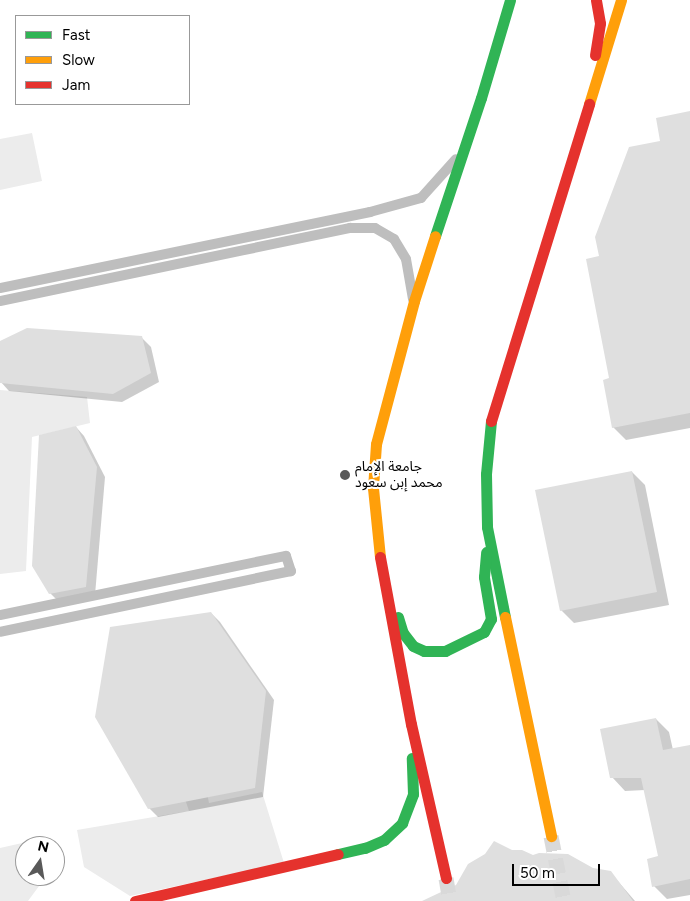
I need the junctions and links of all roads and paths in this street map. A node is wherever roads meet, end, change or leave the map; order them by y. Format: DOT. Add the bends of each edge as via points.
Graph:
graph roads {
  1 [pos="510,0"];
  2 [pos="520,0"];
  3 [pos="596,0"];
  4 [pos="620,0"];
  5 [pos="594,84"];
  6 [pos="481,98"];
  7 [pos="460,155"];
  8 [pos="0,288"];
  9 [pos="0,301"];
  10 [pos="414,301"];
  11 [pos="487,527"];
  12 [pos="379,553"];
  13 [pos="0,615"];
  14 [pos="0,632"];
  15 [pos="411,724"];
  16 [pos="551,836"];
  17 [pos="446,878"];
  18 [pos="135,901"];
  1 -- 6 [label="street"];
  2 -- 6 [label="street" via="504,47"];
  3 -- 5 [label="street" via="600,22"];
  4 -- 5 [label="street"];
  5 -- 11 [label="street" via="492,414 486,474"];
  6 -- 7 [label="street"];
  7 -- 8 [label="street" via="421,198 370,212"];
  7 -- 10 [label="street"];
  9 -- 10 [label="street" via="350,228 375,228 394,238 406,259"];
  10 -- 12 [label="street" via="376,444 373,488"];
  11 -- 12 [label="street" via="484,577 491,619 484,632 445,651 424,651 413,646 403,633"];
  11 -- 16 [label="street"];
  12 -- 15 [label="street"];
  13 -- 14 [label="street" via="286,556 291,571"];
  15 -- 17 [label="street"];
  15 -- 18 [label="street" via="413,794 402,823 384,840 365,848"];
}
